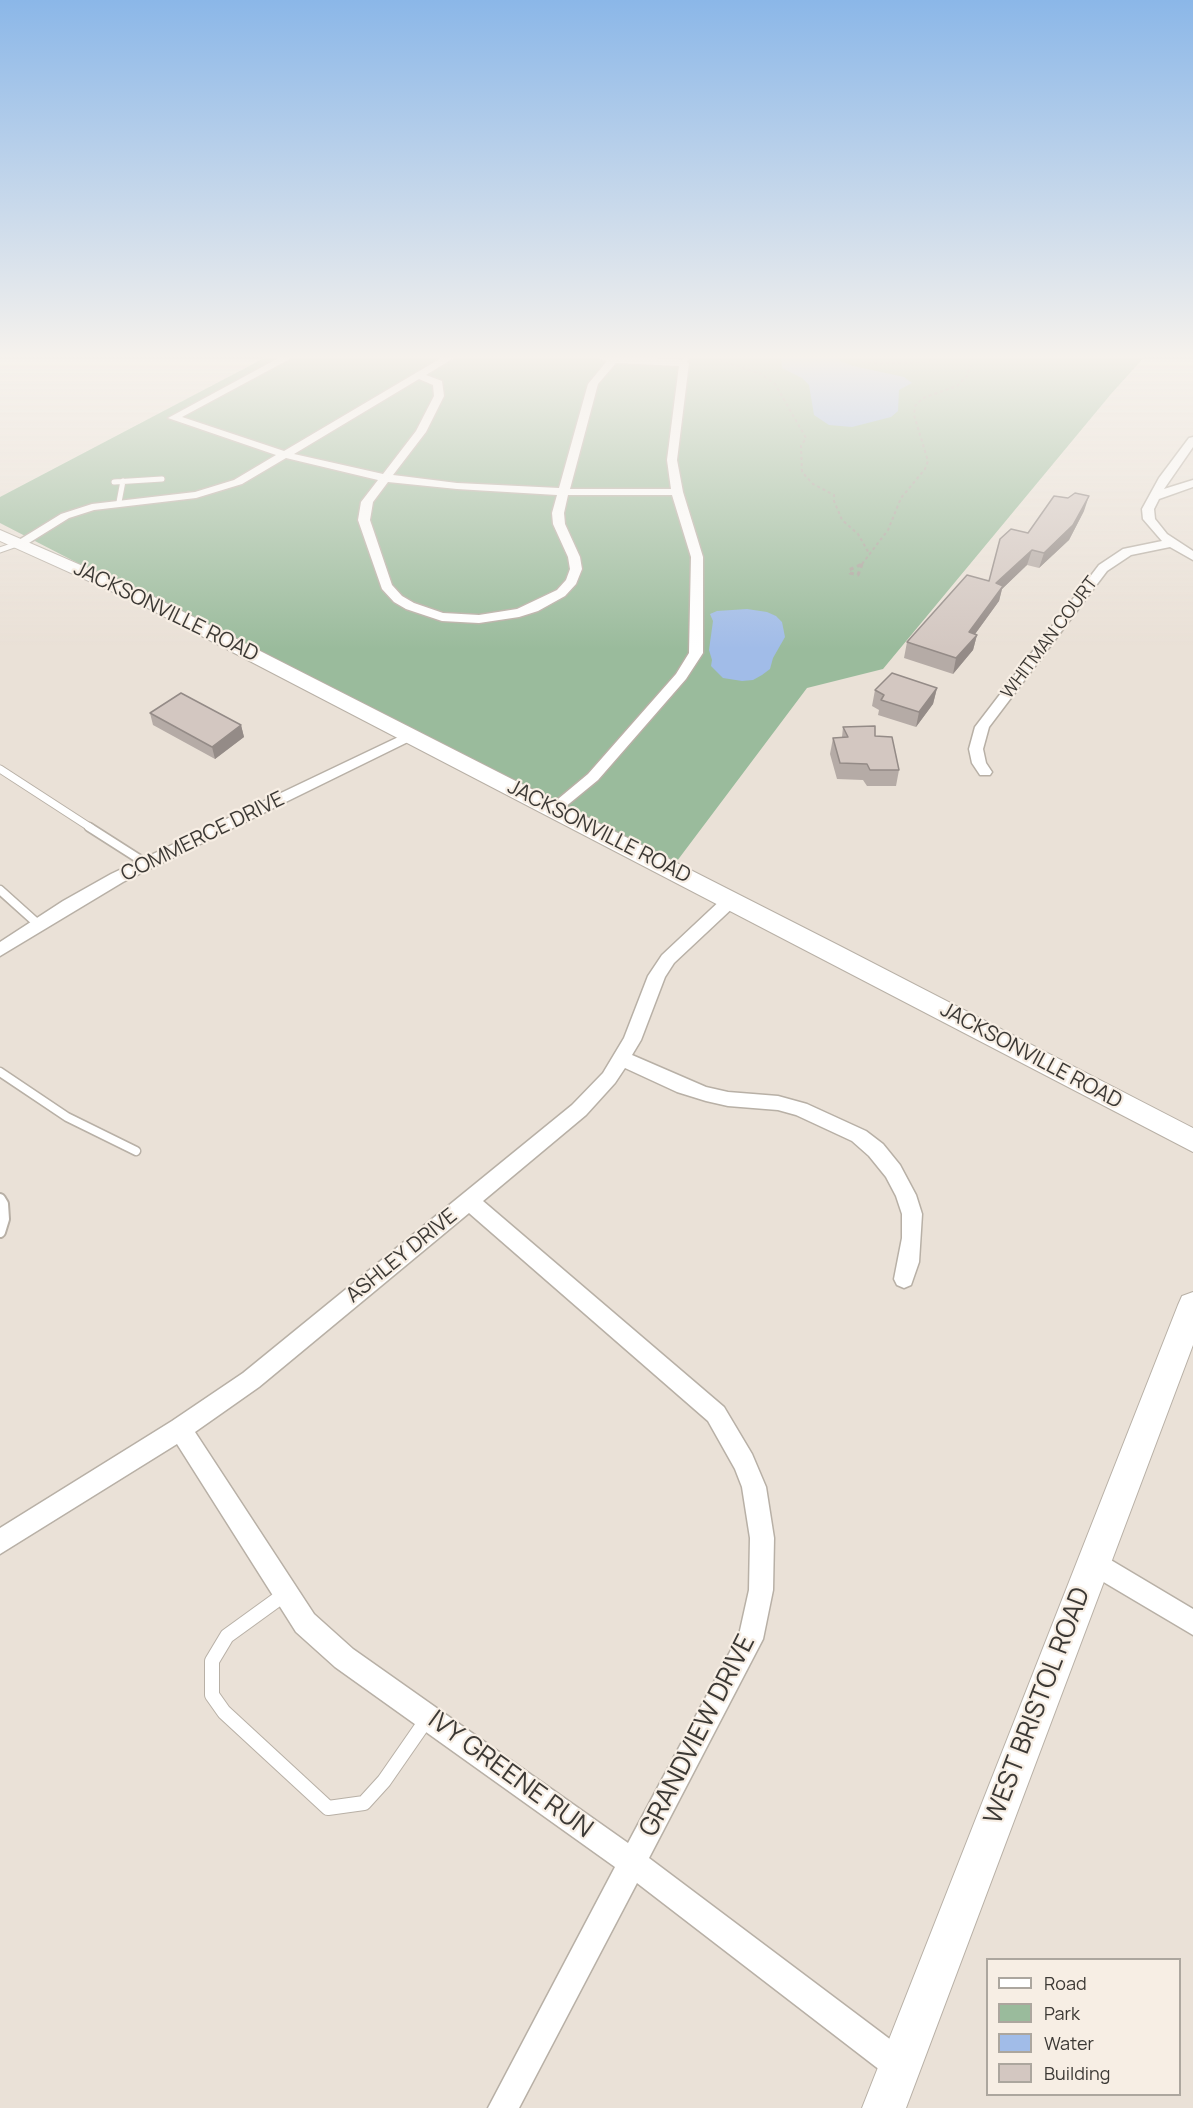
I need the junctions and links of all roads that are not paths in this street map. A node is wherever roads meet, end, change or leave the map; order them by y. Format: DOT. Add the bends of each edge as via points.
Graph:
graph roads {
  1 [pos="277,452"];
  2 [pos="289,452"];
  3 [pos="405,452"];
  4 [pos="575,452"];
  5 [pos="672,452"];
  6 [pos="1183,452"];
  7 [pos="285,455"];
  8 [pos="386,478"];
  9 [pos="162,479"];
  10 [pos="123,481"];
  11 [pos="114,482"];
  12 [pos="1193,483"];
  13 [pos="564,492"];
  14 [pos="677,492"];
  15 [pos="1153,497"];
  16 [pos="119,502"];
  17 [pos="7,543"];
  18 [pos="1170,543"];
  19 [pos="1193,556"];
  20 [pos="411,735"];
  21 [pos="0,769"];
  22 [pos="985,772"];
  23 [pos="554,809"];
  24 [pos="147,864"];
  25 [pos="0,890"];
  26 [pos="731,900"];
  27 [pos="39,925"];
  28 [pos="0,950"];
  29 [pos="621,1058"];
  30 [pos="0,1072"];
  31 [pos="1193,1141"];
  32 [pos="136,1151"];
  33 [pos="0,1199"];
  34 [pos="469,1200"];
  35 [pos="0,1232"];
  36 [pos="904,1279"];
  37 [pos="1193,1305"];
  38 [pos="180,1429"];
  39 [pos="0,1542"];
  40 [pos="1094,1562"];
  41 [pos="285,1594"];
  42 [pos="1193,1623"];
  43 [pos="429,1717"];
  44 [pos="633,1863"];
  45 [pos="900,2066"];
  46 [pos="503,2108"];
  47 [pos="884,2108"];
  1 -- 7 [label="street"];
  2 -- 7 [label="street"];
  3 -- 8 [label="street"];
  4 -- 13 [label="street"];
  5 -- 14 [label="street"];
  6 -- 15 [label="street"];
  7 -- 8 [label="street"];
  7 -- 16 [label="street" via="238,482 196,495"];
  8 -- 13 [label="street"];
  8 -- 13 [label="street" via="367,502 363,514 386,586 410,606 462,619 534,608 561,593 572,581 574,557 558,513"];
  9 -- 10 [label="lane"];
  10 -- 11 [label="lane"];
  10 -- 16 [label="lane"];
  12 -- 15 [label="street"];
  13 -- 14 [label="street"];
  14 -- 23 [label="street" via="697,557 696,653 681,676 593,777"];
  15 -- 18 [label="street" via="1149,519"];
  16 -- 17 [label="street" via="65,516"];
  17 -- 20 [label="main road, JACKSONVILLE ROAD" via="148,601"];
  18 -- 19 [label="street"];
  18 -- 22 [label="street, WHITMAN COURT" via="1127,552 1103,568 982,727 976,749"];
  20 -- 23 [label="main road, JACKSONVILLE ROAD"];
  20 -- 24 [label="street, COMMERCE DRIVE"];
  21 -- 24 [label="lane"];
  23 -- 26 [label="main road, JACKSONVILLE ROAD"];
  24 -- 27 [label="street, COMMERCE DRIVE" via="86,895"];
  25 -- 27 [label="lane"];
  26 -- 29 [label="street, ASHLEY DRIVE" via="668,959"];
  26 -- 31 [label="main road, JACKSONVILLE ROAD"];
  27 -- 28 [label="street, COMMERCE DRIVE"];
  29 -- 34 [label="street, ASHLEY DRIVE" via="609,1078 579,1110"];
  29 -- 36 [label="street" via="684,1087 728,1099 800,1109 859,1136 893,1171 912,1214"];
  30 -- 32 [label="lane" via="67,1117"];
  33 -- 35 [label="lane" via="4,1219"];
  34 -- 38 [label="street, ASHLEY DRIVE" via="251,1380"];
  34 -- 44 [label="street, GRANDVIEW DRIVE" via="716,1414 744,1462 753,1487 762,1549 761,1590 750,1639"];
  37 -- 40 [label="main road, WEST BRISTOL ROAD"];
  38 -- 39 [label="street, ASHLEY DRIVE"];
  38 -- 41 [label="street, IVY GREENE RUN"];
  40 -- 42 [label="street"];
  40 -- 45 [label="main road, WEST BRISTOL ROAD"];
  41 -- 43 [label="street, IVY GREENE RUN" via="305,1623 344,1658"];
  41 -- 43 [label="lane" via="227,1636 212,1661 212,1695 224,1712 328,1808 364,1803"];
  43 -- 44 [label="street, IVY GREENE RUN"];
  44 -- 45 [label="street, IVY GREENE RUN"];
  44 -- 46 [label="street, GRANDVIEW DRIVE"];
  45 -- 47 [label="main road, WEST BRISTOL ROAD"];
}
